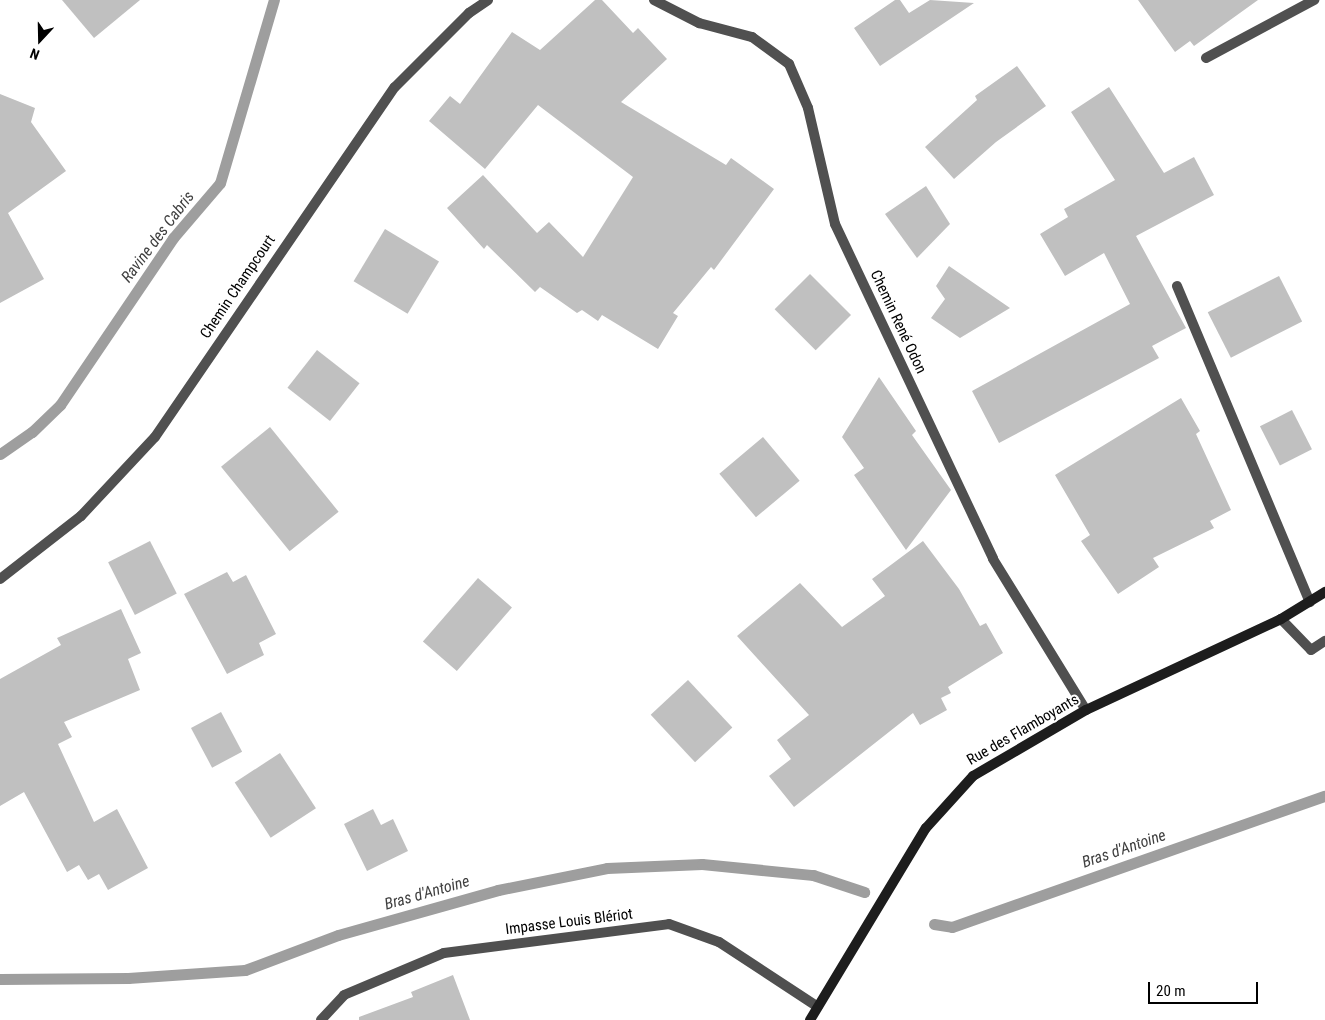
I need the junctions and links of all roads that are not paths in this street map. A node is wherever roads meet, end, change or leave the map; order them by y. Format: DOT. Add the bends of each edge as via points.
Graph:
graph roads {
  1 [pos="488,0"];
  2 [pos="654,0"];
  3 [pos="1314,0"];
  4 [pos="1206,58"];
  5 [pos="1177,286"];
  6 [pos="0,579"];
  7 [pos="1325,592"];
  8 [pos="1310,602"];
  9 [pos="1282,619"];
  10 [pos="1325,642"];
  11 [pos="1086,710"];
  12 [pos="818,1007"];
  13 [pos="321,1020"];
  14 [pos="810,1020"];
  1 -- 6 [label="street, Chemin Champcourt" via="469,13 394,87 155,437 81,516"];
  2 -- 11 [label="street, Chemin René Odon" via="699,23 752,37 789,64 808,108 835,224 993,558"];
  3 -- 4 [label="street"];
  5 -- 8 [label="street"];
  7 -- 8 [label="main road, Rue des Flamboyants"];
  8 -- 9 [label="main road, Rue des Flamboyants"];
  9 -- 10 [label="street" via="1311,650"];
  9 -- 11 [label="main road, Rue des Flamboyants"];
  11 -- 12 [label="main road, Rue des Flamboyants" via="973,776 926,828"];
  12 -- 13 [label="street, Impasse Louis Blériot" via="719,942 669,924 444,953 344,995"];
  12 -- 14 [label="main road, Rue des Flamboyants"];
}
